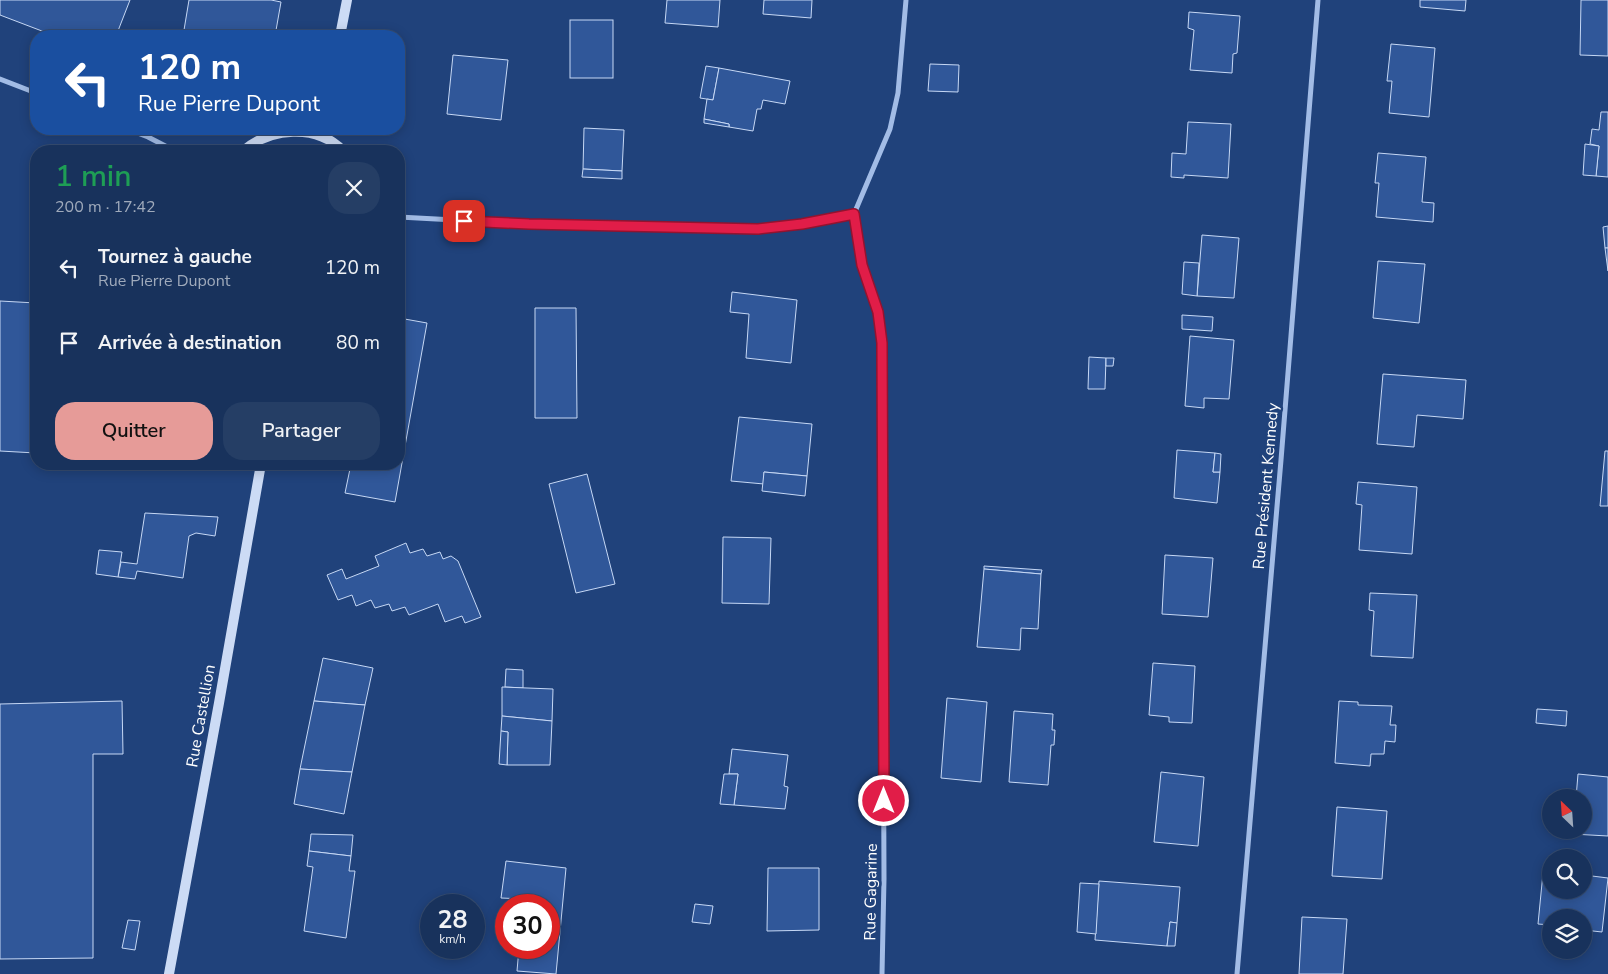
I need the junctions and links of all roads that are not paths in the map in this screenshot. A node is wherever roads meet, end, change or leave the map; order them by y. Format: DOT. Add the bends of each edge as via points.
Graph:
graph roads {
  1 [pos="347,0"];
  2 [pos="906,0"];
  3 [pos="1318,0"];
  4 [pos="341,30"];
  5 [pos="0,79"];
  6 [pos="30,91"];
  7 [pos="143,135"];
  8 [pos="273,135"];
  9 [pos="322,135"];
  10 [pos="163,145"];
  11 [pos="250,145"];
  12 [pos="335,145"];
  13 [pos="854,214"];
  14 [pos="405,218"];
  15 [pos="260,470"];
  16 [pos="169,974"];
  17 [pos="882,974"];
  18 [pos="1237,974"];
  1 -- 4 [label="main road"];
  2 -- 13 [label="street" via="898,93 890,129"];
  3 -- 18 [label="street, Rue Président Kennedy"];
  5 -- 6 [label="street"];
  7 -- 10 [label="street"];
  8 -- 11 [label="main road"];
  9 -- 12 [label="main road"];
  13 -- 14 [label="street" via="758,229"];
  13 -- 17 [label="street, Rue Gagarine" via="862,265 878,312 882,343"];
  15 -- 16 [label="main road, Rue Castellion"];
}
